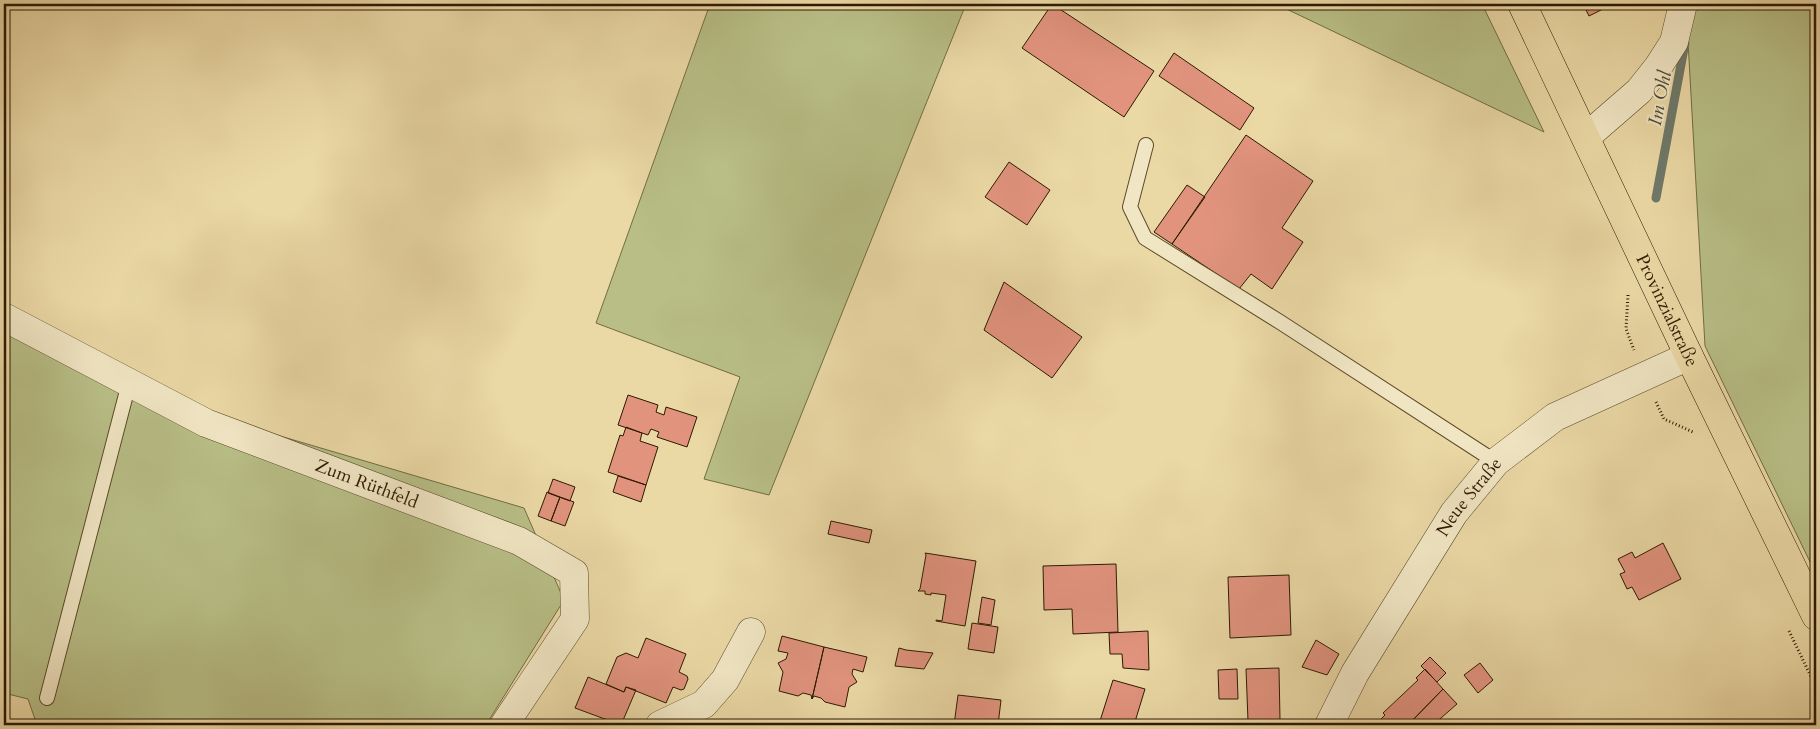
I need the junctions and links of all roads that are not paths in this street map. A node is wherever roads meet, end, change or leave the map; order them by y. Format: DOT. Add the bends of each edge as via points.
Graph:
graph roads {
  1 [pos="1522,4"];
  2 [pos="1683,4"];
  3 [pos="1586,137"];
  4 [pos="1146,145"];
  5 [pos="4,317"];
  6 [pos="1689,356"];
  7 [pos="129,383"];
  8 [pos="1496,462"];
  9 [pos="1816,616"];
  10 [pos="751,632"];
  11 [pos="47,698"];
  12 [pos="504,725"];
  13 [pos="660,725"];
  14 [pos="1329,725"];
  1 -- 3 [label="main road, Provinzialstraße"];
  2 -- 3 [label="street" via="1674,42 1658,67 1639,91"];
  3 -- 6 [label="main road, Provinzialstraße"];
  4 -- 8 [label="lane" via="1130,207 1145,238"];
  5 -- 7 [label="street, Zum Rüthfeld"];
  6 -- 8 [label="street, Neue Straße" via="1555,417"];
  6 -- 9 [label="main road, Provinzialstraße"];
  7 -- 11 [label="lane"];
  7 -- 12 [label="street, Zum Rüthfeld" via="206,423 519,541 574,573 575,619"];
  8 -- 14 [label="street, Neue Straße" via="1454,514 1355,673"];
  10 -- 13 [label="street" via="725,680 704,704"];
}
